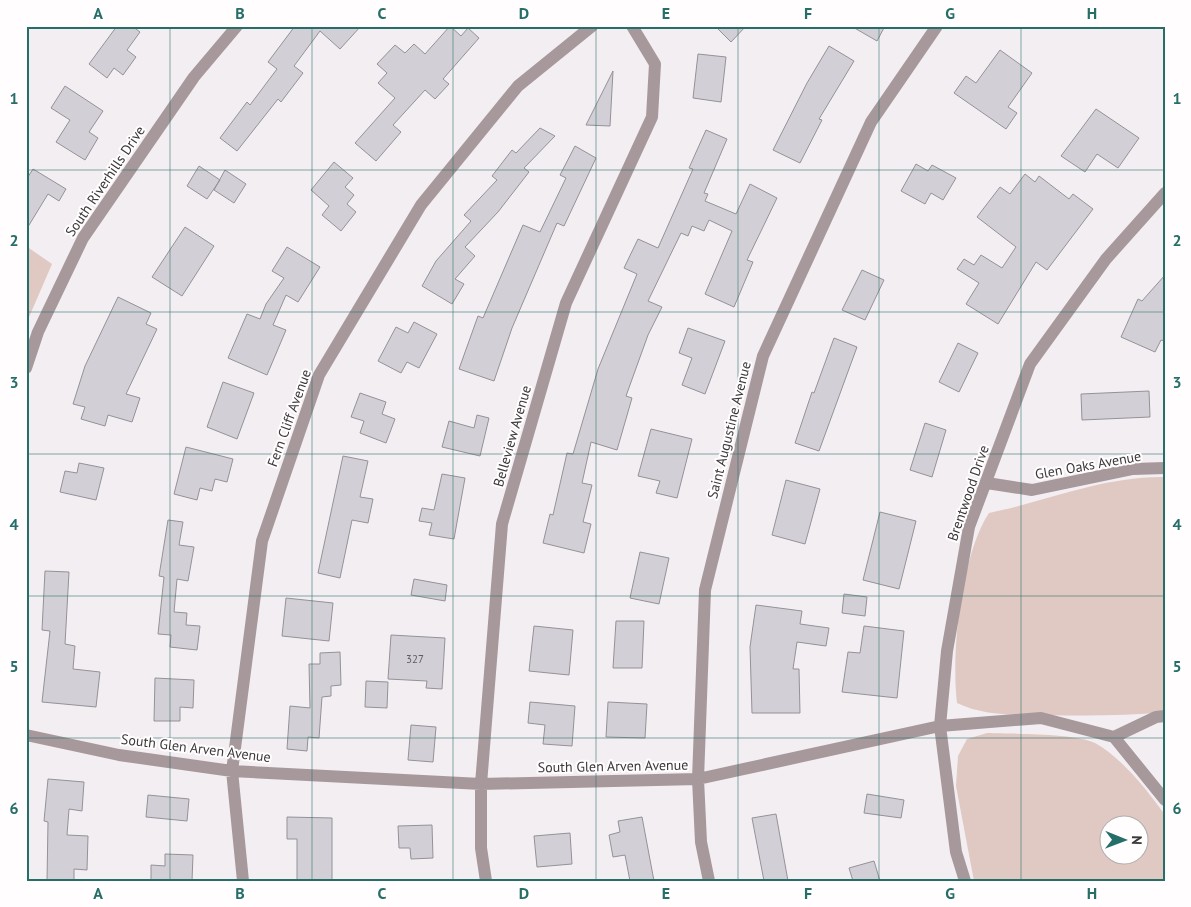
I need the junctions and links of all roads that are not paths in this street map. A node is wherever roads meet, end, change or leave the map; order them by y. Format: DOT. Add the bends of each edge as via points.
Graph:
graph roads {
  1 [pos="237,26"];
  2 [pos="592,26"];
  3 [pos="632,26"];
  4 [pos="937,26"];
  5 [pos="1165,193"];
  6 [pos="26,368"];
  7 [pos="1165,468"];
  8 [pos="986,483"];
  9 [pos="1165,716"];
  10 [pos="940,726"];
  11 [pos="26,735"];
  12 [pos="1114,737"];
  13 [pos="232,771"];
  14 [pos="698,780"];
  15 [pos="481,784"];
  16 [pos="1165,800"];
  17 [pos="243,881"];
  18 [pos="486,881"];
  19 [pos="709,881"];
  20 [pos="965,881"];
  1 -- 6 [label="street, South Riverhills Drive" via="194,77 83,238 38,332"];
  2 -- 13 [label="street, Fern Cliff Avenue" via="518,86 421,205 319,375 262,540"];
  3 -- 15 [label="street, Belleview Avenue" via="655,64 652,116 566,303 502,524"];
  4 -- 14 [label="street, Saint Augustine Avenue" via="871,122 763,356 705,590"];
  5 -- 8 [label="street, Brentwood Drive" via="1106,259 1030,364"];
  7 -- 8 [label="street, Glen Oaks Avenue" via="1133,469 1032,490"];
  8 -- 10 [label="street, Brentwood Drive" via="970,526 958,578"];
  9 -- 12 [label="street" via="1156,717"];
  10 -- 12 [label="street, South Glen Arven Avenue" via="1041,718"];
  10 -- 14 [label="street, South Glen Arven Avenue"];
  10 -- 20 [label="street, Brentwood Drive" via="956,852"];
  11 -- 13 [label="street, South Glen Arven Avenue" via="119,755"];
  12 -- 16 [label="street"];
  13 -- 15 [label="street, South Glen Arven Avenue"];
  13 -- 17 [label="street, Fern Cliff Avenue"];
  14 -- 15 [label="street, South Glen Arven Avenue"];
  14 -- 19 [label="street, Saint Augustine Avenue" via="700,842"];
  15 -- 18 [label="street, Belleview Avenue" via="481,848"];
}
